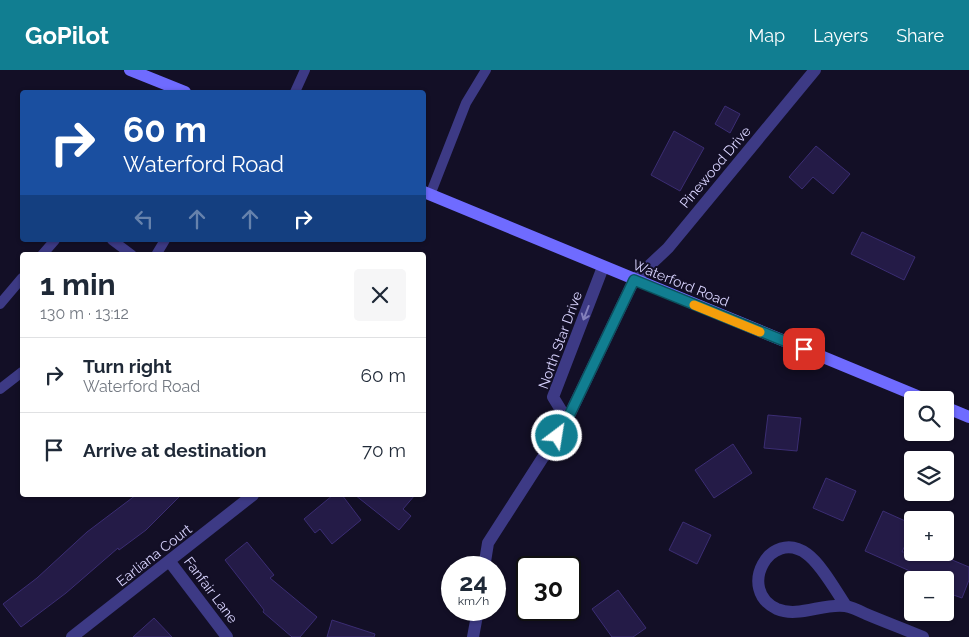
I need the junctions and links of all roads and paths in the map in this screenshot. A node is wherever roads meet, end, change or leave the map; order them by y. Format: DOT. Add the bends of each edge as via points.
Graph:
graph roads {
  1 [pos="130,70"];
  2 [pos="305,70"];
  3 [pos="486,70"];
  4 [pos="815,70"];
  5 [pos="180,90"];
  6 [pos="296,90"];
  7 [pos="427,193"];
  8 [pos="53,242"];
  9 [pos="115,242"];
  10 [pos="45,252"];
  11 [pos="128,252"];
  12 [pos="604,267"];
  13 [pos="20,280"];
  14 [pos="634,280"];
  15 [pos="0,304"];
  16 [pos="20,374"];
  17 [pos="0,389"];
  18 [pos="906,391"];
  19 [pos="954,411"];
  20 [pos="969,417"];
  21 [pos="567,420"];
  22 [pos="251,497"];
  23 [pos="486,556"];
  24 [pos="170,562"];
  25 [pos="846,606"];
  26 [pos="476,621"];
  27 [pos="72,637"];
  28 [pos="227,637"];
  29 [pos="473,637"];
  30 [pos="923,637"];
  1 -- 5 [label="main road"];
  2 -- 6 [label="lane"];
  3 -- 7 [label="lane" via="466,103"];
  4 -- 14 [label="street, Pinewood Drive" via="668,248"];
  7 -- 12 [label="main road, Waterford Road"];
  8 -- 10 [label="lane"];
  9 -- 11 [label="lane"];
  12 -- 14 [label="main road, Waterford Road"];
  12 -- 21 [label="street, North Star Drive, one-way" via="552,397"];
  13 -- 15 [label="lane"];
  14 -- 18 [label="main road, Waterford Road"];
  14 -- 21 [label="street"];
  16 -- 17 [label="lane"];
  19 -- 20 [label="main road"];
  21 -- 23 [label="street" via="488,543"];
  22 -- 24 [label="street, Earliana Court"];
  24 -- 27 [label="street, Earliana Court"];
  24 -- 28 [label="street, Fanfair Lane"];
  25 -- 25 [label="street" via="808,554 797,548 787,548 776,550 764,558 757,581 766,602 776,608 788,613 823,606"];
  25 -- 30 [label="street"];
  26 -- 29 [label="street"];
}
